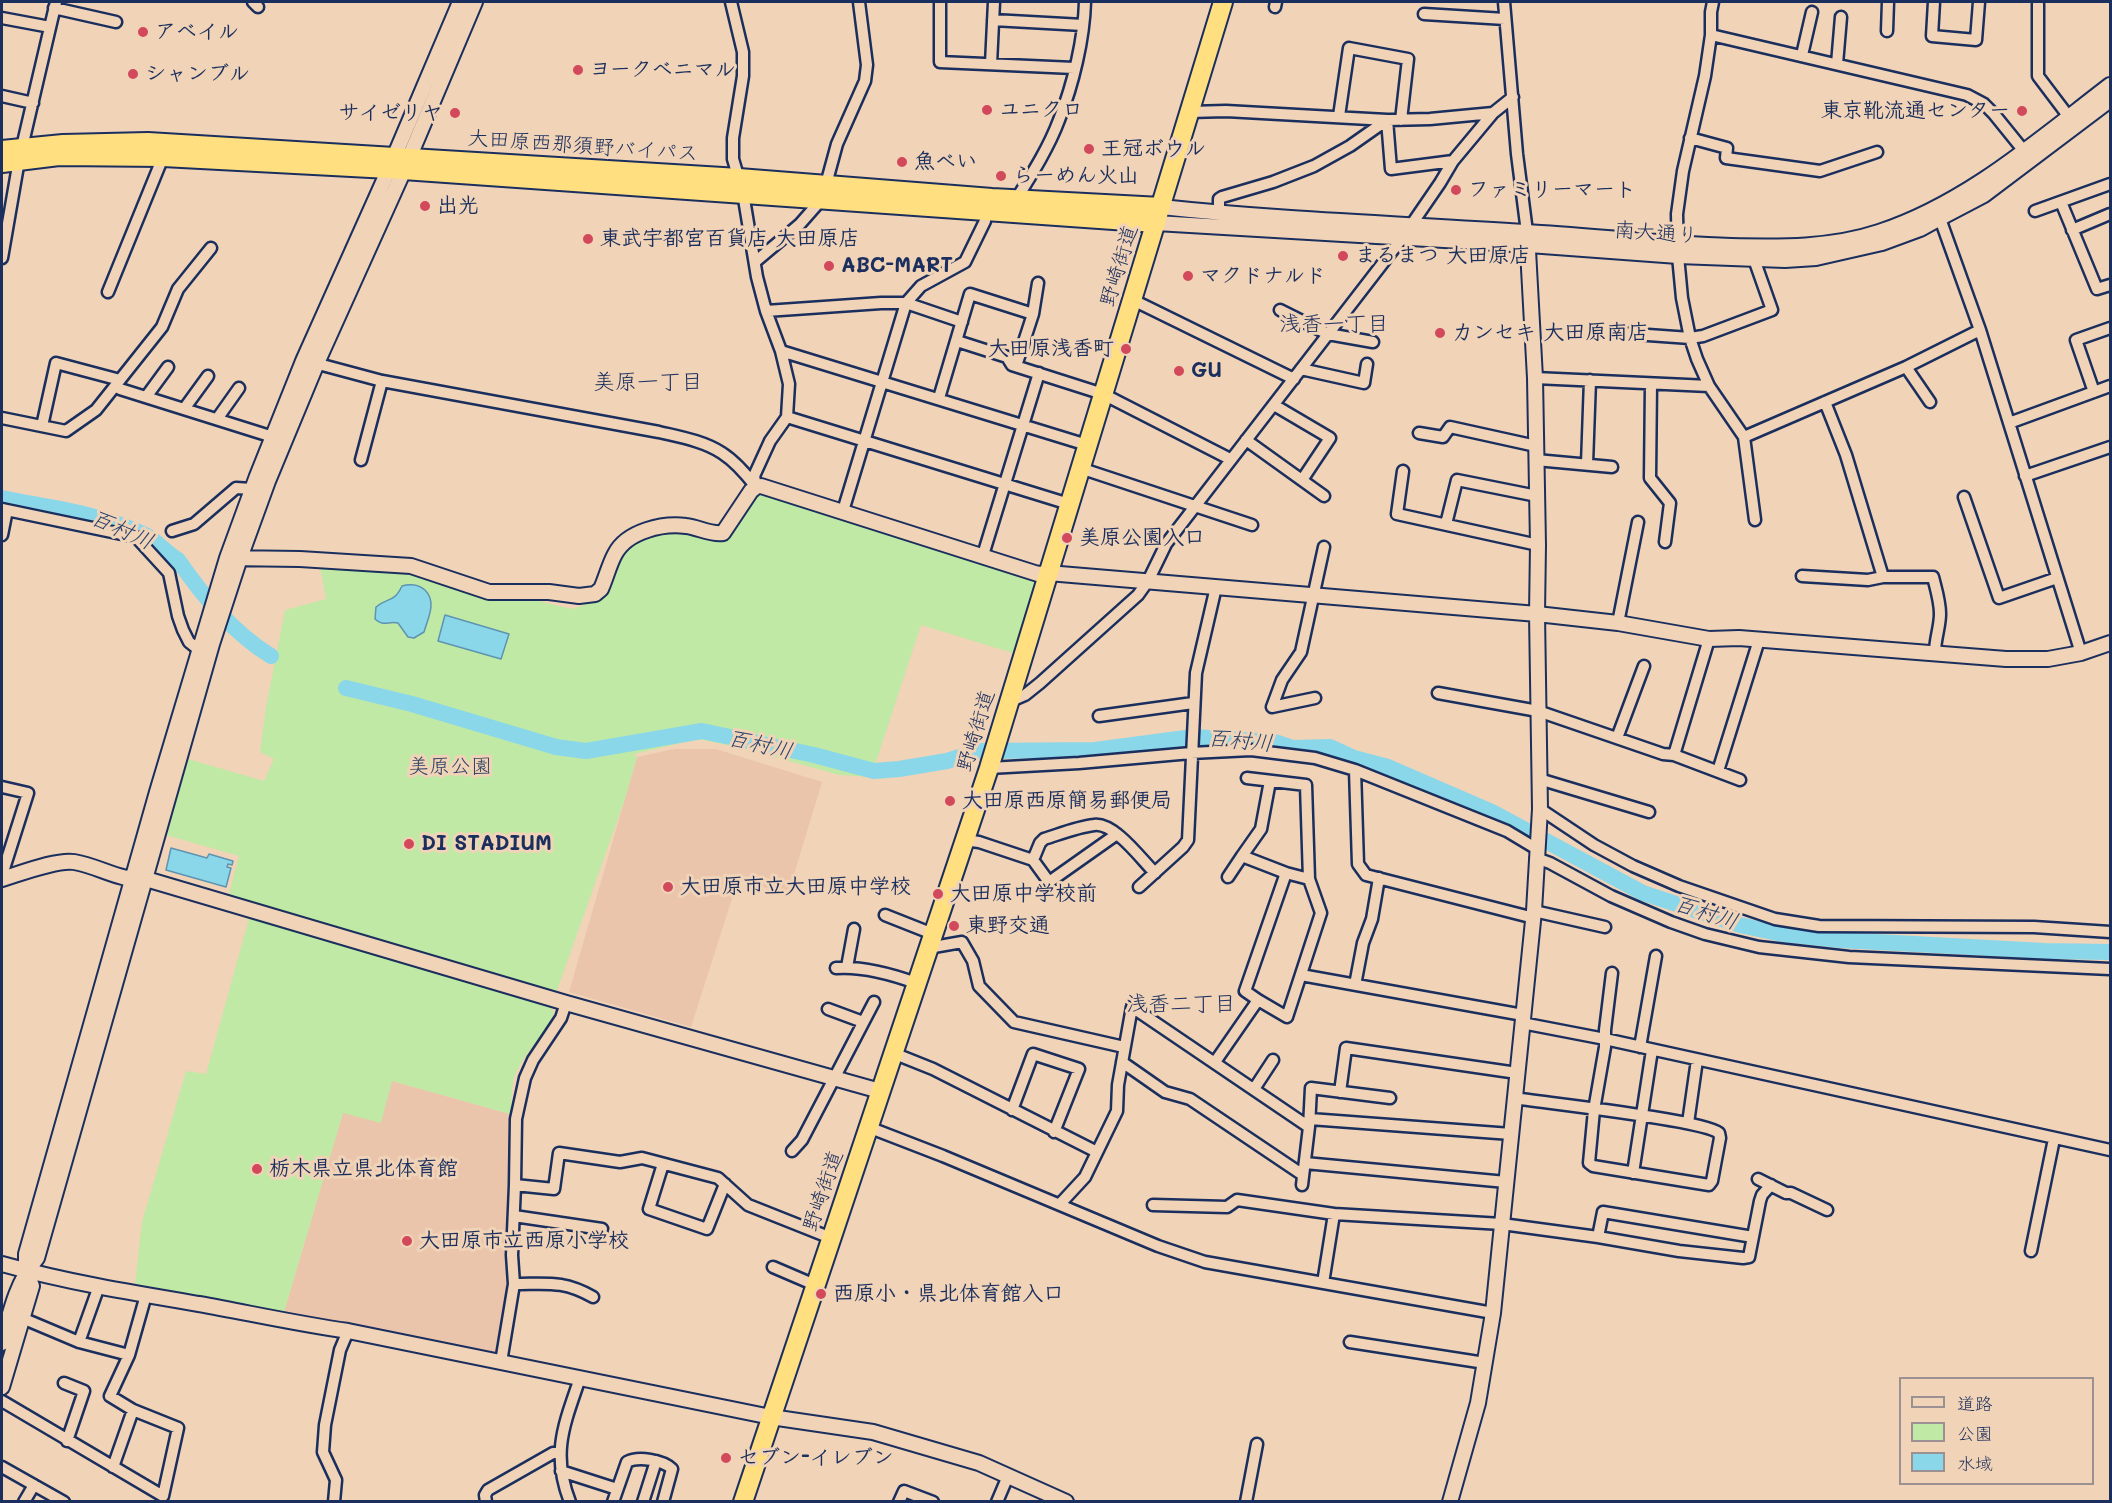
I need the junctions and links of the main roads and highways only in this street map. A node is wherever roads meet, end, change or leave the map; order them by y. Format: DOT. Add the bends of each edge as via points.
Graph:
graph roads {
  1 [pos="1223,2"];
  2 [pos="2,150"];
  3 [pos="14,157"];
  4 [pos="399,163"];
  5 [pos="823,192"];
  6 [pos="1158,215"];
  7 [pos="742,1502"];
  1 -- 6 [label="highway, 野崎街道"];
  2 -- 3 [label="highway, 大田原西那須野バイパス"];
  3 -- 4 [label="highway, 大田原西那須野バイパス"];
  3 -- 4 [label="highway, 大田原西那須野バイパス" via="63,144 148,142"];
  4 -- 5 [label="highway, 大田原西那須野バイパス"];
  5 -- 6 [label="highway, 大田原西那須野バイパス" via="1017,198"];
  5 -- 6 [label="highway, 大田原西那須野バイパス" via="986,211"];
  6 -- 7 [label="highway, 野崎街道" via="990,764"];
}
